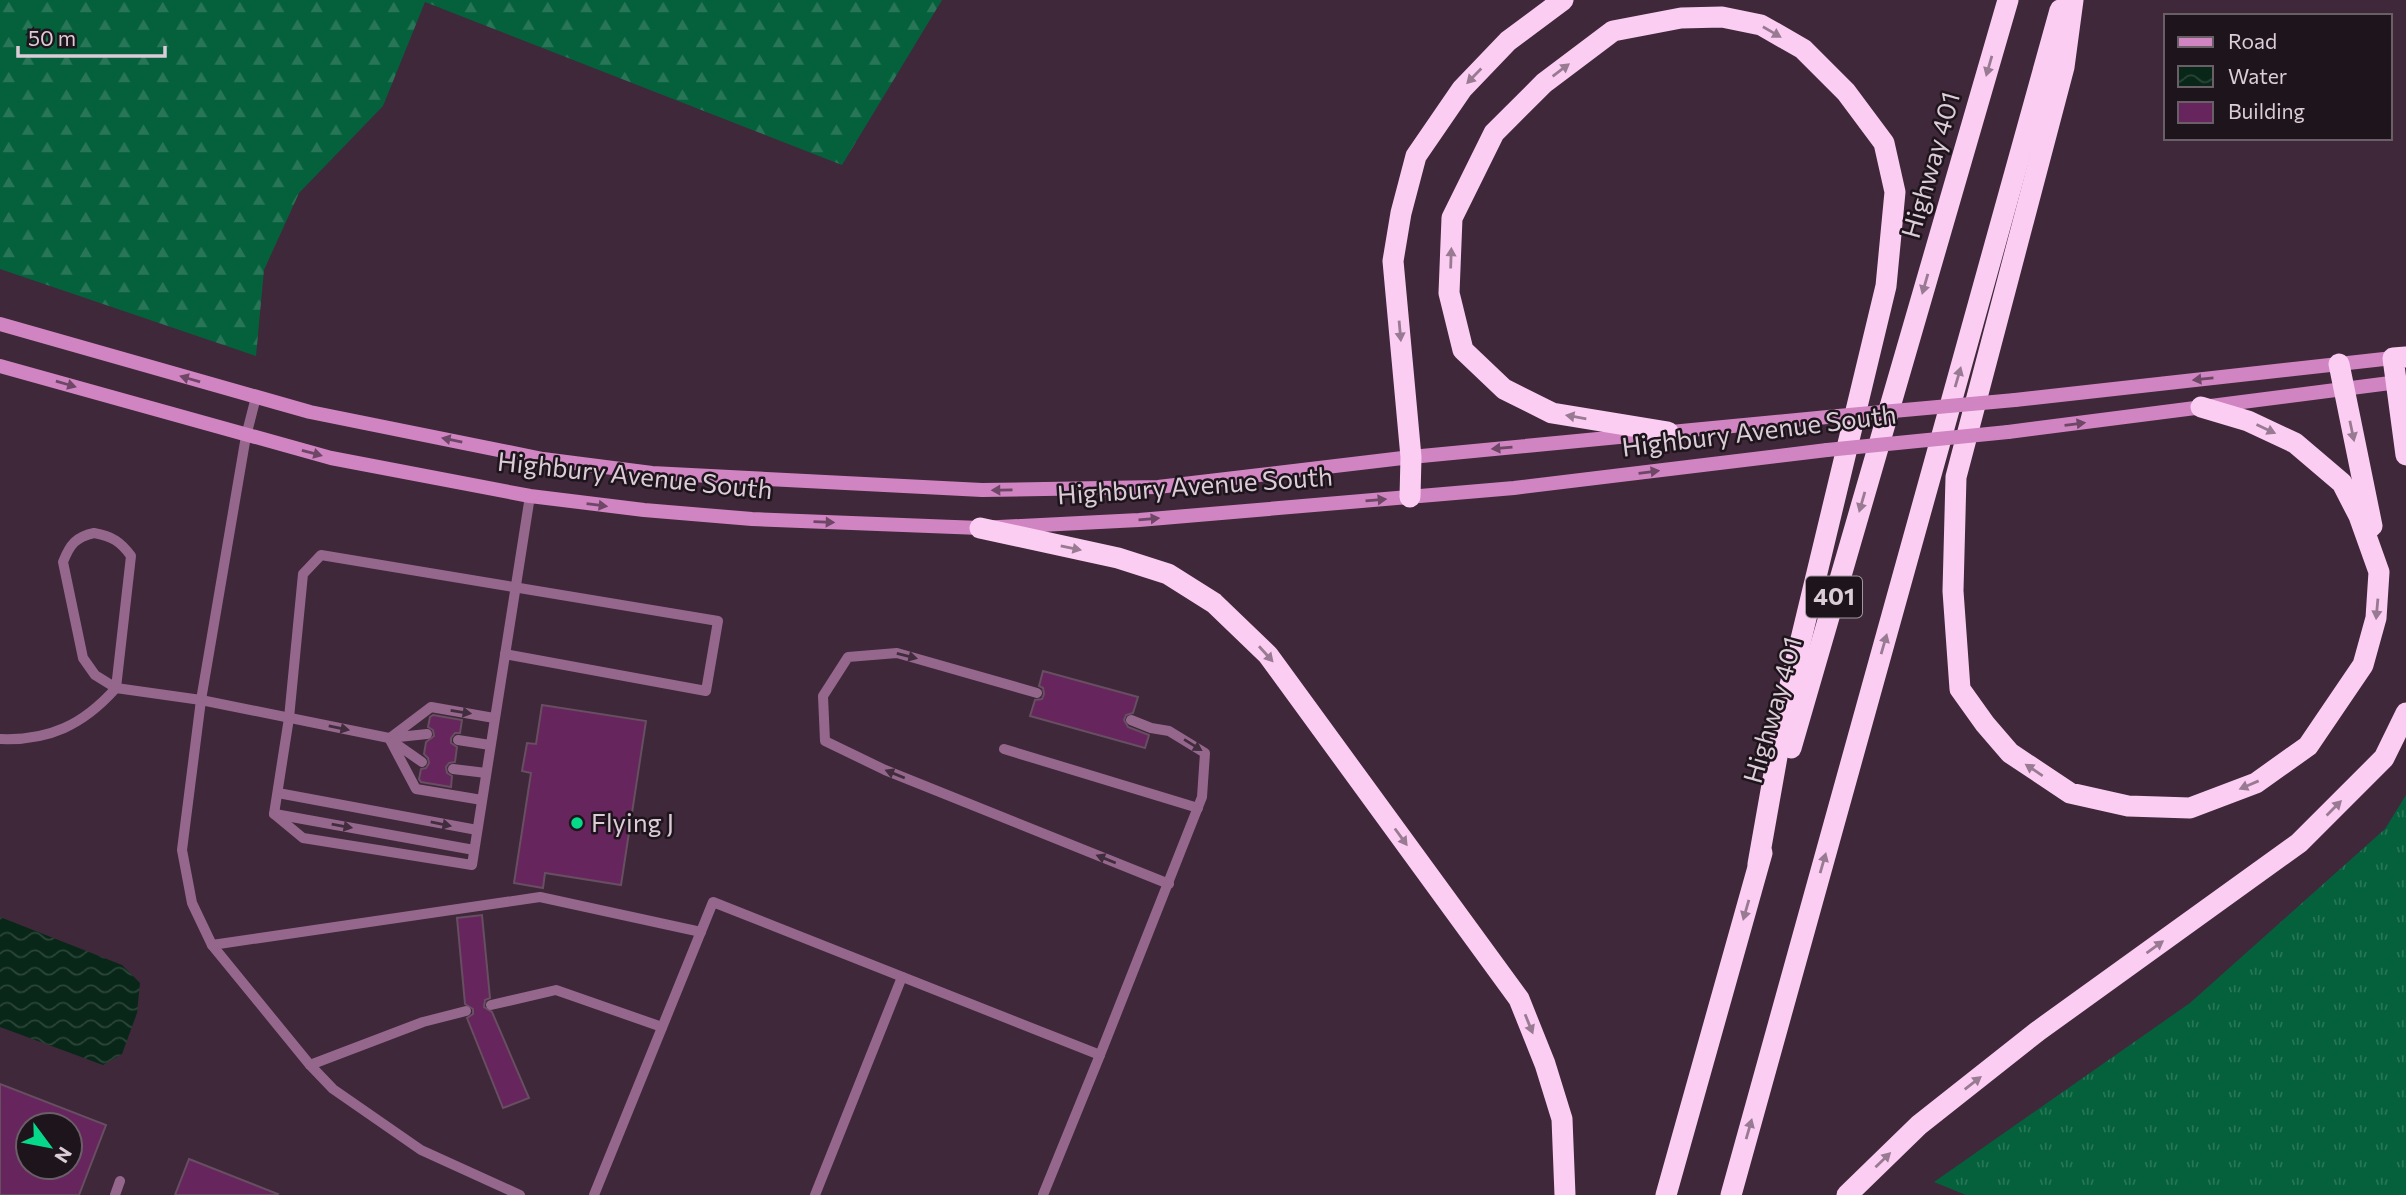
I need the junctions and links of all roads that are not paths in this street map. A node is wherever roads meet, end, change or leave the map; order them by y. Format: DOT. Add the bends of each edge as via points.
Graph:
graph roads {
  1 [pos="1563,0"];
  2 [pos="2008,0"];
  3 [pos="2063,0"];
  4 [pos="2073,0"];
  5 [pos="0,324"];
  6 [pos="2400,357"];
  7 [pos="2339,364"];
  8 [pos="0,366"];
  9 [pos="2402,382"];
  10 [pos="2343,390"];
  11 [pos="256,397"];
  12 [pos="2201,407"];
  13 [pos="1668,432"];
  14 [pos="246,436"];
  15 [pos="2406,455"];
  16 [pos="1411,457"];
  17 [pos="530,496"];
  18 [pos="1410,497"];
  19 [pos="980,528"];
  20 [pos="2379,572"];
  21 [pos="514,588"];
  22 [pos="505,654"];
  23 [pos="116,688"];
  24 [pos="1037,693"];
  25 [pos="201,700"];
  26 [pos="2406,713"];
  27 [pos="289,718"];
  28 [pos="495,718"];
  29 [pos="1131,720"];
  30 [pos="427,734"];
  31 [pos="389,738"];
  32 [pos="0,739"];
  33 [pos="458,740"];
  34 [pos="490,745"];
  35 [pos="1003,750"];
  36 [pos="422,762"];
  37 [pos="453,769"];
  38 [pos="486,773"];
  39 [pos="278,793"];
  40 [pos="482,800"];
  41 [pos="1198,808"];
  42 [pos="274,814"];
  43 [pos="477,830"];
  44 [pos="474,850"];
  45 [pos="1758,864"];
  46 [pos="1169,884"];
  47 [pos="701,932"];
  48 [pos="212,945"];
  49 [pos="902,977"];
  50 [pos="491,1005"];
  51 [pos="466,1012"];
  52 [pos="662,1027"];
  53 [pos="1100,1055"];
  54 [pos="310,1065"];
  55 [pos="120,1181"];
  56 [pos="115,1195"];
  57 [pos="520,1195"];
  58 [pos="594,1195"];
  59 [pos="815,1195"];
  60 [pos="1043,1195"];
  61 [pos="1564,1195"];
  62 [pos="1666,1195"];
  63 [pos="1731,1195"];
  64 [pos="1847,1195"];
  1 -- 16 [label="highway, one-way" via="1508,41 1462,89 1416,156 1394,261"];
  2 -- 45 [label="highway, Highway 401 / 401, one-way"];
  63 -- 3 [label="highway, 401, one-way"];
  20 -- 4 [label="highway, one-way" via="2376,618 2363,665 2308,746 2256,783 2190,808 2128,806 2070,793 2010,753 1960,689 1953,591 1956,477 2064,67"];
  11 -- 5 [label="main road, Highbury Avenue South, one-way"];
  6 -- 7 [label="main road, Highbury Avenue South"];
  6 -- 9 [label="highway"];
  7 -- 10 [label="highway"];
  7 -- 13 [label="main road, Highbury Avenue South, one-way, bridge"];
  8 -- 14 [label="main road, Highbury Avenue South, one-way"];
  9 -- 10 [label="main road, Highbury Avenue South"];
  9 -- 15 [label="highway"];
  10 -- 12 [label="main road, Highbury Avenue South"];
  10 -- 20 [label="highway, one-way"];
  11 -- 14 [label="lane"];
  16 -- 11 [label="main road, Highbury Avenue South, one-way" via="1158,487 955,489 652,473 542,459"];
  18 -- 12 [label="main road, Highbury Avenue South, one-way, bridge"];
  12 -- 20 [label="highway, one-way" via="2248,421 2295,443 2342,484"];
  13 -- 16 [label="main road, Highbury Avenue South, one-way"];
  13 -- 45 [label="highway, one-way" via="1552,413 1504,389 1464,350 1450,293 1452,218 1494,133 1544,83 1613,31 1681,18 1722,17 1761,25 1803,50 1846,92 1884,143 1895,192 1886,286 1789,689"];
  14 -- 17 [label="main road, Highbury Avenue South, one-way" via="331,458"];
  14 -- 25 [label="lane"];
  16 -- 18 [label="highway"];
  17 -- 19 [label="main road, Highbury Avenue South, one-way" via="752,519"];
  17 -- 21 [label="lane"];
  19 -- 18 [label="main road, Highbury Avenue South, one-way"];
  19 -- 61 [label="highway, one-way" via="1118,558 1168,574 1214,603 1268,655 1519,999 1562,1119"];
  21 -- 22 [label="lane"];
  21 -- 22 [label="lane" via="718,621 706,691"];
  21 -- 27 [label="lane" via="321,555 303,574"];
  22 -- 28 [label="lane"];
  23 -- 23 [label="lane" via="131,556 109,535 94,533 79,536 63,562 83,658 96,675"];
  23 -- 25 [label="lane"];
  23 -- 32 [label="lane" via="69,727 43,736"];
  46 -- 24 [label="lane, one-way" via="885,770 825,741 823,696 848,657 897,653"];
  25 -- 27 [label="lane"];
  25 -- 48 [label="lane" via="182,850 192,903"];
  64 -- 26 [label="highway, one-way" via="1919,1125 2038,1031 2299,843 2384,758"];
  27 -- 31 [label="lane, one-way"];
  27 -- 39 [label="lane"];
  31 -- 28 [label="lane, one-way" via="431,707"];
  28 -- 34 [label="lane"];
  29 -- 41 [label="lane, one-way" via="1169,731 1205,753"];
  30 -- 31 [label="lane"];
  31 -- 36 [label="lane"];
  31 -- 40 [label="lane" via="416,789"];
  33 -- 34 [label="lane"];
  34 -- 38 [label="lane"];
  35 -- 41 [label="lane"];
  37 -- 38 [label="lane"];
  38 -- 40 [label="lane"];
  39 -- 42 [label="lane"];
  39 -- 43 [label="lane, one-way"];
  40 -- 43 [label="lane"];
  41 -- 46 [label="lane"];
  42 -- 44 [label="lane, one-way"];
  42 -- 44 [label="lane" via="303,838 472,865"];
  43 -- 44 [label="lane"];
  45 -- 62 [label="highway, Highway 401 / 401, one-way"];
  46 -- 53 [label="lane"];
  47 -- 48 [label="lane" via="540,897"];
  47 -- 49 [label="lane" via="713,902"];
  47 -- 52 [label="lane"];
  48 -- 54 [label="lane"];
  49 -- 53 [label="lane"];
  49 -- 59 [label="lane"];
  50 -- 52 [label="lane" via="555,990"];
  51 -- 54 [label="lane" via="423,1022"];
  52 -- 58 [label="lane"];
  53 -- 60 [label="lane"];
  54 -- 57 [label="lane" via="333,1089 421,1150"];
  55 -- 56 [label="lane"];
}
